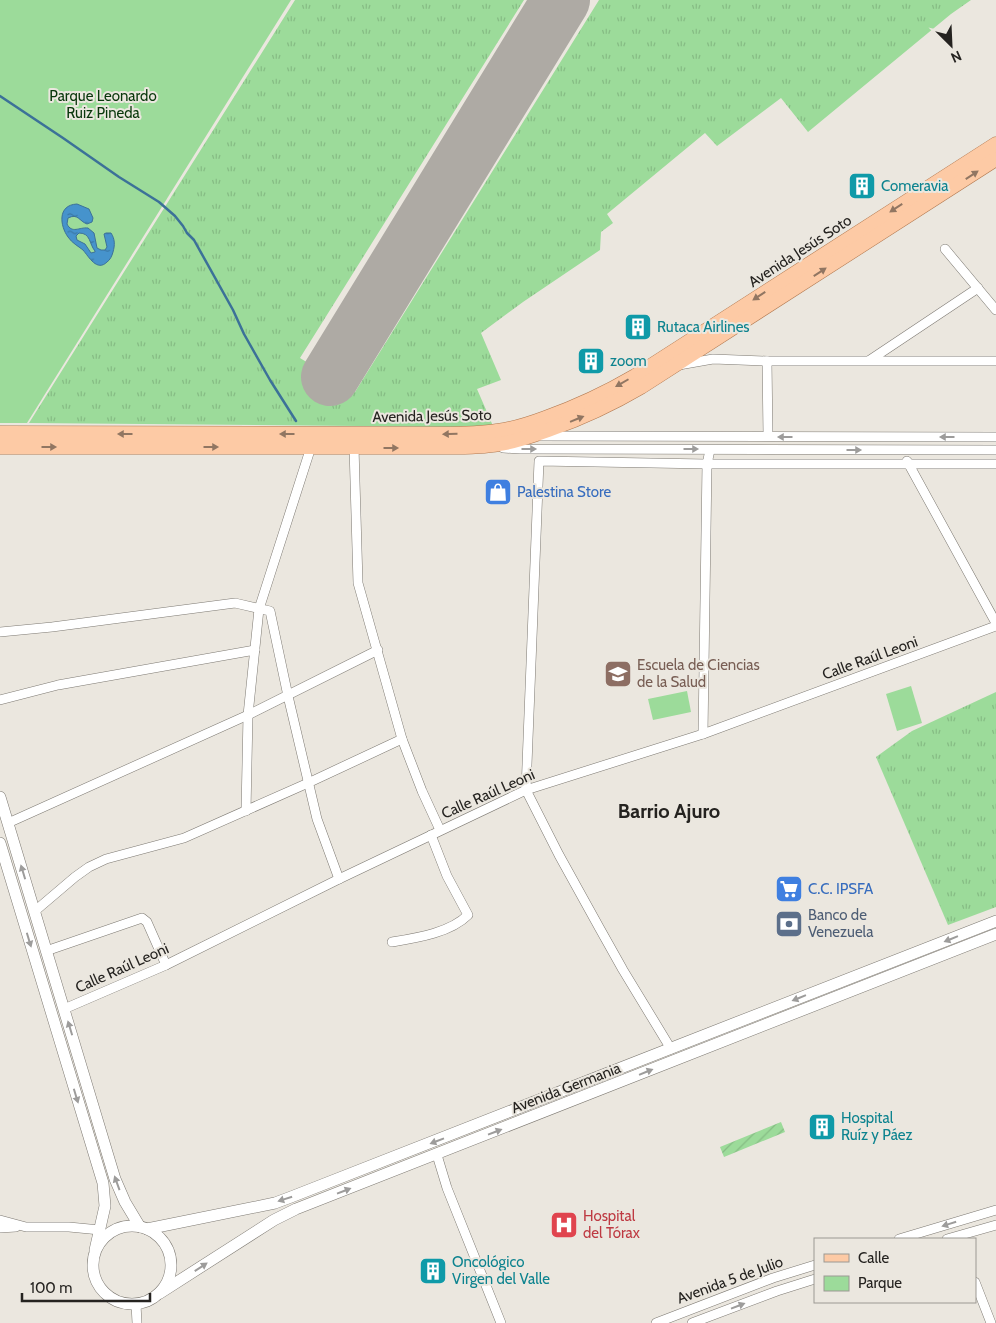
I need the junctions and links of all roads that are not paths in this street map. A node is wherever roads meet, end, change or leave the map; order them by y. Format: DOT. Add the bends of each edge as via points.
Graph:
graph roads {
  1 [pos="996,144"];
  2 [pos="996,159"];
  3 [pos="945,248"];
  4 [pos="978,288"];
  5 [pos="996,310"];
  6 [pos="869,360"];
  7 [pos="767,361"];
  8 [pos="996,361"];
  9 [pos="675,366"];
  10 [pos="498,431"];
  11 [pos="0,433"];
  12 [pos="531,436"];
  13 [pos="768,436"];
  14 [pos="996,437"];
  15 [pos="0,446"];
  16 [pos="480,446"];
  17 [pos="311,447"];
  18 [pos="354,448"];
  19 [pos="710,450"];
  20 [pos="903,450"];
  21 [pos="996,450"];
  22 [pos="707,464"];
  23 [pos="908,464"];
  24 [pos="996,464"];
  25 [pos="259,609"];
  26 [pos="996,625"];
  27 [pos="0,632"];
  28 [pos="255,650"];
  29 [pos="378,650"];
  30 [pos="288,696"];
  31 [pos="0,700"];
  32 [pos="248,715"];
  33 [pos="703,734"];
  34 [pos="402,738"];
  35 [pos="308,783"];
  36 [pos="526,790"];
  37 [pos="0,797"];
  38 [pos="246,811"];
  39 [pos="8,823"];
  40 [pos="440,830"];
  41 [pos="430,835"];
  42 [pos="0,844"];
  43 [pos="339,879"];
  44 [pos="34,911"];
  45 [pos="996,921"];
  46 [pos="996,934"];
  47 [pos="392,942"];
  48 [pos="46,951"];
  49 [pos="166,965"];
  50 [pos="64,1009"];
  51 [pos="671,1049"];
  52 [pos="436,1154"];
  53 [pos="996,1210"];
  54 [pos="0,1220"];
  55 [pos="996,1224"];
  56 [pos="26,1227"];
  57 [pos="0,1228"];
  58 [pos="143,1228"];
  59 [pos="100,1230"];
  60 [pos="902,1238"];
  61 [pos="960,1238"];
  62 [pos="95,1250"];
  63 [pos="814,1264"];
  64 [pos="814,1279"];
  65 [pos="976,1285"];
  66 [pos="160,1293"];
  67 [pos="136,1304"];
  68 [pos="707,1320"];
  69 [pos="987,1322"];
  70 [pos="137,1323"];
  71 [pos="501,1323"];
  72 [pos="656,1323"];
  73 [pos="692,1323"];
  1 -- 10 [label="main road, Avenida Jesús Soto, one-way" via="613,389 560,413"];
  9 -- 2 [label="main road, Avenida Jesús Soto, one-way"];
  3 -- 4 [label="street"];
  4 -- 5 [label="street"];
  4 -- 6 [label="street"];
  6 -- 7 [label="street"];
  6 -- 8 [label="street"];
  7 -- 9 [label="street" via="713,360"];
  7 -- 13 [label="street"];
  12 -- 9 [label="main road, Avenida Jesús Soto, one-way" via="606,406"];
  10 -- 11 [label="main road, Avenida Jesús Soto, one-way" via="424,434"];
  10 -- 12 [label="street"];
  12 -- 13 [label="street"];
  12 -- 16 [label="main road, Avenida Jesús Soto"];
  14 -- 13 [label="street, one-way"];
  15 -- 17 [label="main road, Avenida Jesús Soto, one-way"];
  18 -- 16 [label="main road, Avenida Jesús Soto, one-way"];
  16 -- 19 [label="street, one-way"];
  17 -- 18 [label="main road, Avenida Jesús Soto"];
  17 -- 25 [label="street"];
  18 -- 29 [label="street" via="358,583"];
  19 -- 20 [label="street, one-way"];
  19 -- 22 [label="street"];
  20 -- 21 [label="street"];
  20 -- 23 [label="street"];
  22 -- 23 [label="street"];
  22 -- 33 [label="street"];
  22 -- 36 [label="street" via="539,461"];
  23 -- 24 [label="street"];
  23 -- 26 [label="street"];
  25 -- 27 [label="street" via="235,603"];
  25 -- 28 [label="street"];
  25 -- 30 [label="street" via="270,611"];
  26 -- 33 [label="street, Calle Raúl Leoni"];
  28 -- 31 [label="street" via="58,685"];
  28 -- 32 [label="street"];
  29 -- 30 [label="street"];
  29 -- 34 [label="street"];
  30 -- 32 [label="street"];
  30 -- 35 [label="street"];
  32 -- 38 [label="street"];
  32 -- 39 [label="street"];
  33 -- 36 [label="street, Calle Raúl Leoni"];
  34 -- 35 [label="street"];
  34 -- 40 [label="street"];
  35 -- 38 [label="street"];
  35 -- 43 [label="street"];
  36 -- 40 [label="street, Calle Raúl Leoni"];
  36 -- 51 [label="street" via="614,954"];
  37 -- 39 [label="street"];
  38 -- 44 [label="street" via="184,838 106,859 89,867"];
  44 -- 39 [label="street, one-way"];
  40 -- 41 [label="street, Calle Raúl Leoni"];
  41 -- 43 [label="street, Calle Raúl Leoni"];
  41 -- 47 [label="street" via="468,915 443,930"];
  42 -- 59 [label="street, one-way" via="103,1183 105,1206"];
  43 -- 49 [label="street, Calle Raúl Leoni"];
  44 -- 48 [label="street"];
  45 -- 51 [label="street, Avenida Germania, one-way"];
  52 -- 46 [label="street, Avenida Germania, one-way"];
  48 -- 49 [label="street" via="142,918 147,922"];
  48 -- 50 [label="street"];
  49 -- 50 [label="street, Calle Raúl Leoni"];
  58 -- 50 [label="street, one-way" via="125,1202 115,1179"];
  51 -- 58 [label="street, Avenida Germania, one-way" via="284,1200"];
  66 -- 52 [label="street, Avenida Germania, one-way" via="282,1216"];
  52 -- 71 [label="street"];
  53 -- 60 [label="street, one-way"];
  54 -- 56 [label="street"];
  55 -- 61 [label="street"];
  56 -- 57 [label="street"];
  56 -- 59 [label="street"];
  58 -- 62 [label="street" via="115,1230 104,1237"];
  58 -- 66 [label="street" via="160,1237 171,1258 171,1273"];
  59 -- 62 [label="street"];
  62 -- 67 [label="street" via="92,1265 99,1287 116,1302"];
  63 -- 72 [label="street, Avenida 5 de Julio"];
  68 -- 64 [label="street, Avenida 5 de Julio, one-way"];
  65 -- 69 [label="street"];
  66 -- 67 [label="street" via="147,1302"];
  67 -- 70 [label="street"];
  68 -- 73 [label="street, Avenida 5 de Julio"];
}
